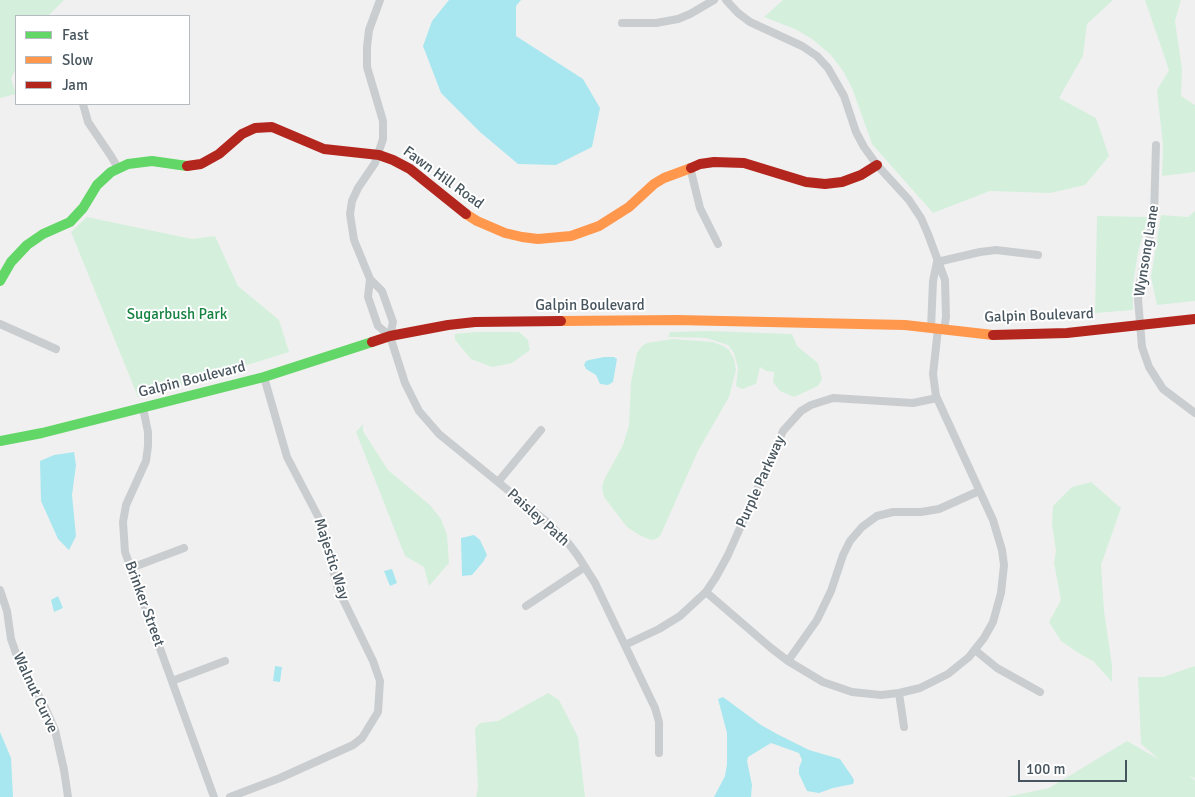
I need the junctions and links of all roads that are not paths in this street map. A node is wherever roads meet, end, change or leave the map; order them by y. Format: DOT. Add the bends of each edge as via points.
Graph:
graph roads {
  1 [pos="380,0"];
  2 [pos="714,0"];
  3 [pos="726,0"];
  4 [pos="622,23"];
  5 [pos="83,105"];
  6 [pos="1156,145"];
  7 [pos="378,155"];
  8 [pos="877,165"];
  9 [pos="690,167"];
  10 [pos="118,168"];
  11 [pos="718,244"];
  12 [pos="1038,255"];
  13 [pos="937,262"];
  14 [pos="370,279"];
  15 [pos="0,281"];
  16 [pos="1195,320"];
  17 [pos="0,324"];
  18 [pos="1140,326"];
  19 [pos="937,329"];
  20 [pos="390,336"];
  21 [pos="56,349"];
  22 [pos="264,377"];
  23 [pos="937,398"];
  24 [pos="143,408"];
  25 [pos="1195,413"];
  26 [pos="541,430"];
  27 [pos="0,442"];
  28 [pos="498,482"];
  29 [pos="979,491"];
  30 [pos="184,548"];
  31 [pos="131,568"];
  32 [pos="585,568"];
  33 [pos="0,590"];
  34 [pos="706,592"];
  35 [pos="526,606"];
  36 [pos="625,646"];
  37 [pos="975,650"];
  38 [pos="225,661"];
  39 [pos="788,661"];
  40 [pos="172,681"];
  41 [pos="1040,692"];
  42 [pos="899,693"];
  43 [pos="904,727"];
  44 [pos="659,753"];
  45 [pos="68,797"];
  46 [pos="214,797"];
  47 [pos="230,797"];
  1 -- 7 [label="street" via="369,30 367,47 368,67 383,121 383,140"];
  2 -- 4 [label="street" via="678,19"];
  3 -- 8 [label="street" via="750,22 802,46 822,62 837,82 856,132"];
  5 -- 10 [label="street" via="88,122"];
  6 -- 18 [label="street, Wynsong Lane" via="1155,207 1140,282"];
  7 -- 9 [label="street, Fawn Hill Road" via="410,169 477,221 505,233 538,239 571,236 599,226 629,207 654,184"];
  7 -- 10 [label="street, Fawn Hill Road" via="324,149 272,127 254,128 242,134 202,164 183,166 152,161"];
  7 -- 14 [label="street" via="358,188 350,214 354,240"];
  8 -- 9 [label="street, Fawn Hill Road" via="842,182 825,184 806,182 744,163 714,162"];
  8 -- 13 [label="street" via="921,218"];
  9 -- 11 [label="street" via="700,208"];
  10 -- 15 [label="street, Fawn Hill Road" via="97,185 70,222 39,236 20,252"];
  12 -- 13 [label="street" via="996,250"];
  13 -- 19 [label="street" via="933,282"];
  13 -- 19 [label="street" via="945,280 946,317"];
  14 -- 20 [label="street" via="382,291 393,322"];
  14 -- 20 [label="street" via="368,297 373,312 378,326"];
  16 -- 18 [label="street, Galpin Boulevard"];
  17 -- 21 [label="street"];
  18 -- 19 [label="street, Galpin Boulevard" via="1067,333 992,335"];
  18 -- 25 [label="street, Wynsong Lane" via="1144,352 1155,379 1171,397"];
  19 -- 20 [label="street, Galpin Boulevard" via="791,322 548,321 474,322"];
  19 -- 23 [label="street" via="933,374"];
  20 -- 22 [label="street, Galpin Boulevard"];
  20 -- 28 [label="street, Paisley Path" via="405,383 419,411 450,444"];
  22 -- 24 [label="street, Galpin Boulevard"];
  22 -- 47 [label="street, Majestic Way" via="286,457 320,520 338,589 380,681 378,712 362,738 353,746"];
  23 -- 29 [label="street"];
  23 -- 34 [label="street, Purple Parkway" via="913,403 833,398 801,411 784,431 728,555"];
  24 -- 27 [label="street, Galpin Boulevard"];
  24 -- 31 [label="street, Brinker Street" via="148,432 146,461 126,505 122,522"];
  26 -- 28 [label="street"];
  28 -- 32 [label="street, Paisley Path" via="558,532"];
  29 -- 37 [label="street" via="1002,550 1003,579 993,622"];
  29 -- 39 [label="street" via="939,509 870,515 843,555 824,608"];
  30 -- 31 [label="street"];
  31 -- 40 [label="street, Brinker Street"];
  32 -- 35 [label="street"];
  32 -- 36 [label="street, Paisley Path"];
  33 -- 45 [label="street, Walnut Curve" via="17,656 54,730"];
  34 -- 36 [label="street, Purple Parkway" via="676,619"];
  34 -- 39 [label="street"];
  36 -- 44 [label="street, Paisley Path" via="657,715"];
  37 -- 41 [label="street" via="997,668"];
  37 -- 42 [label="street" via="942,678"];
  38 -- 40 [label="street"];
  39 -- 42 [label="street" via="839,688 868,694"];
  40 -- 46 [label="street, Brinker Street"];
  42 -- 43 [label="street"];
}
